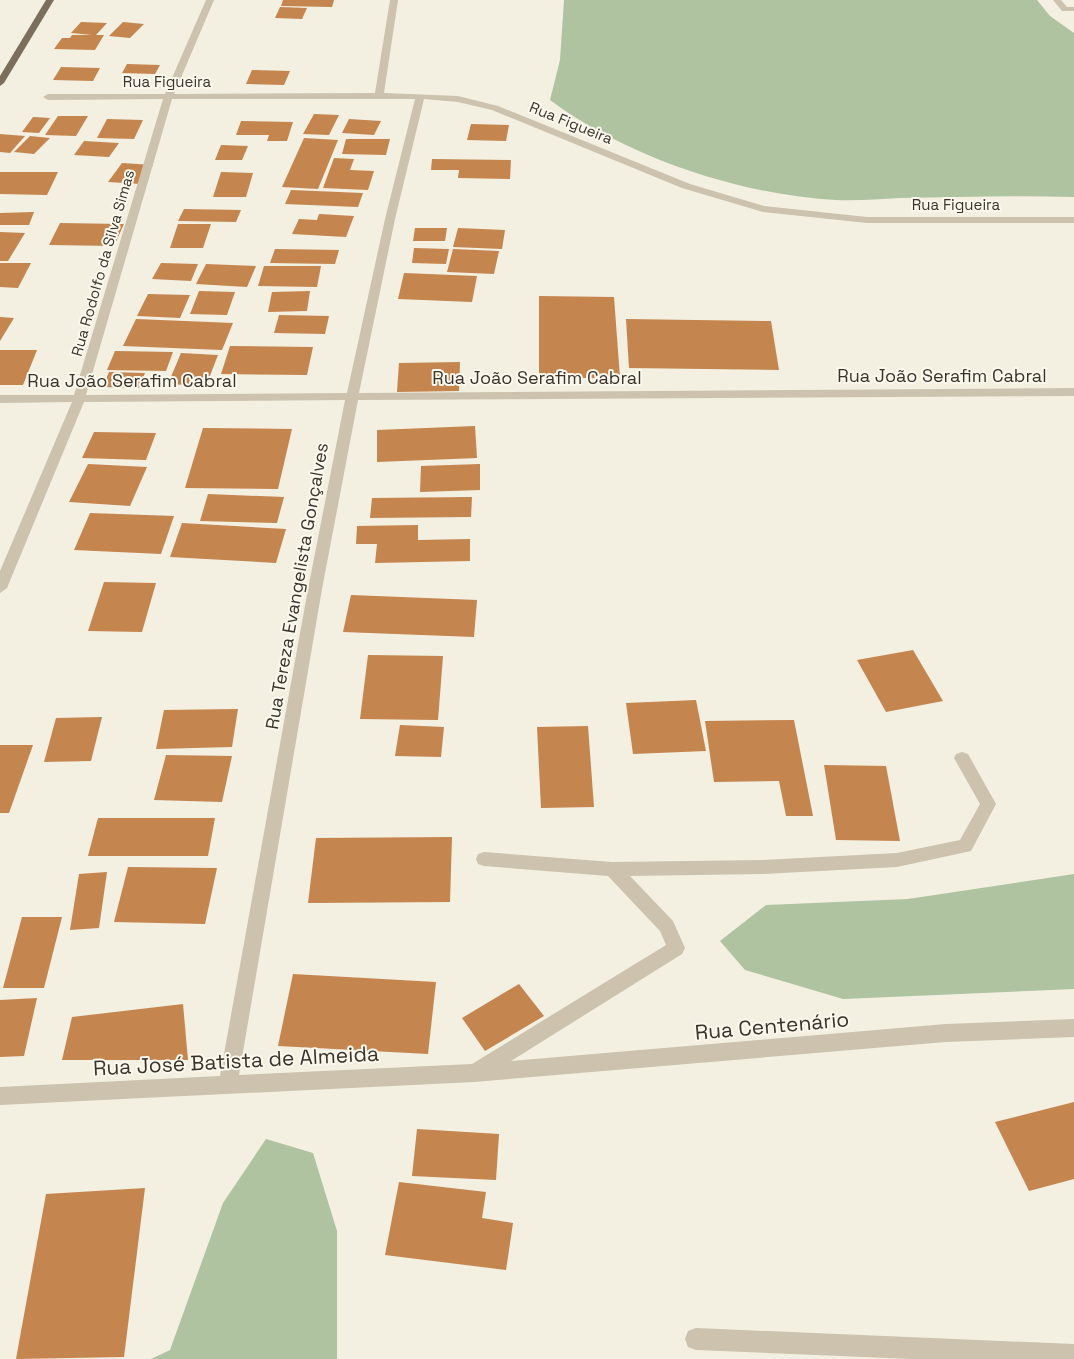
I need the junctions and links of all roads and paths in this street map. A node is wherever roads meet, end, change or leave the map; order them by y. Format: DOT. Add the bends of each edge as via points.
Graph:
graph roads {
  1 [pos="50,0"];
  2 [pos="210,0"];
  3 [pos="394,0"];
  4 [pos="1057,0"];
  5 [pos="1074,9"];
  6 [pos="0,83"];
  7 [pos="420,96"];
  8 [pos="48,97"];
  9 [pos="168,97"];
  10 [pos="379,97"];
  11 [pos="1074,220"];
  12 [pos="1074,392"];
  13 [pos="350,397"];
  14 [pos="0,399"];
  15 [pos="79,399"];
  16 [pos="0,588"];
  17 [pos="962,758"];
  18 [pos="484,859"];
  19 [pos="612,869"];
  20 [pos="1074,1028"];
  21 [pos="474,1073"];
  22 [pos="228,1086"];
  23 [pos="0,1096"];
  24 [pos="696,1339"];
  25 [pos="1074,1355"];
  1 -- 6 [label="main road"];
  2 -- 9 [label="street, Rua Rodolfo da Silva Simas"];
  3 -- 10 [label="street"];
  4 -- 5 [label="street" via="1065,9"];
  7 -- 10 [label="street, Rua Figueira"];
  7 -- 11 [label="street, Rua Figueira" via="495,108 686,186 763,209 867,220"];
  7 -- 13 [label="street, Rua Tereza Evangelista Gonçalves" via="394,196"];
  8 -- 9 [label="street, Rua Figueira"];
  9 -- 10 [label="street, Rua Figueira"];
  9 -- 15 [label="street, Rua Rodolfo da Silva Simas"];
  12 -- 13 [label="street, Rua João Serafim Cabral"];
  13 -- 15 [label="street, Rua João Serafim Cabral"];
  13 -- 22 [label="street, Rua Tereza Evangelista Gonçalves"];
  14 -- 15 [label="street, Rua João Serafim Cabral"];
  15 -- 16 [label="street, Rua Rodolfo da Silva Simas"];
  17 -- 19 [label="street" via="988,804 965,846 898,860 762,867"];
  18 -- 19 [label="street"];
  19 -- 21 [label="street" via="667,926 676,948"];
  20 -- 21 [label="street, Rua Centenário" via="946,1034"];
  21 -- 22 [label="street, Rua José Batista de Almeida"];
  22 -- 23 [label="street, Rua José Batista de Almeida"];
  24 -- 25 [label="street"];
}
